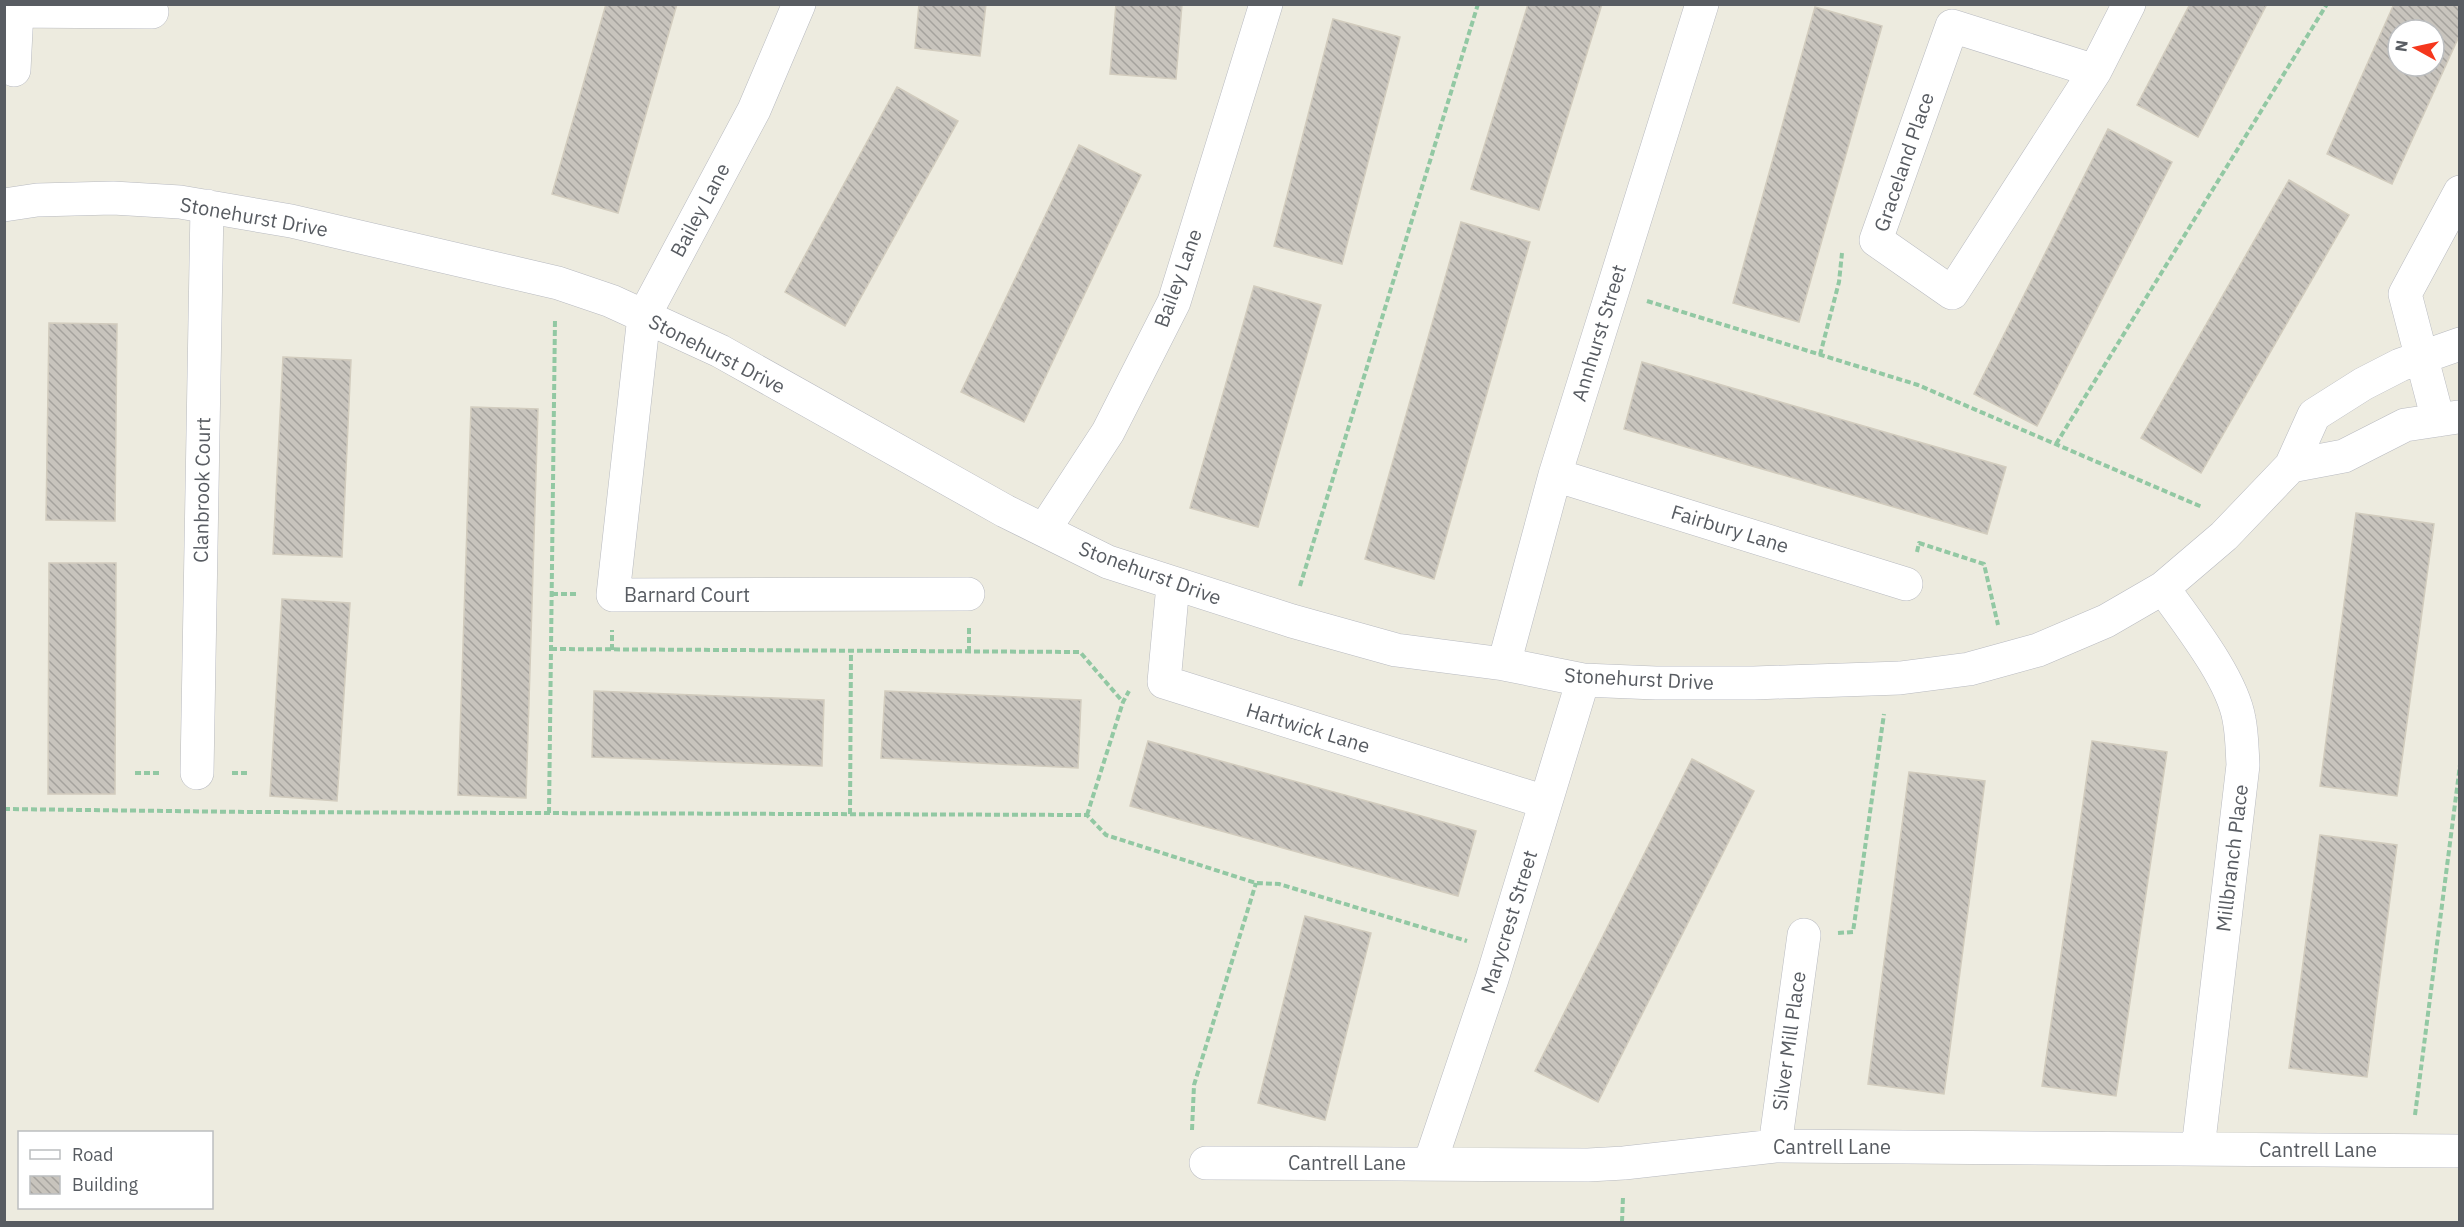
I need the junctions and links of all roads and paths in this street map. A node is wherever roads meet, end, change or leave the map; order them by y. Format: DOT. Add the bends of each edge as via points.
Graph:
graph roads {
  1 [pos="800,4"];
  2 [pos="1266,4"];
  3 [pos="1478,4"];
  4 [pos="1702,4"];
  5 [pos="2130,4"];
  6 [pos="2327,4"];
  7 [pos="11,11"];
  8 [pos="152,12"];
  9 [pos="14,70"];
  10 [pos="2095,71"];
  11 [pos="2460,192"];
  12 [pos="4,205"];
  13 [pos="207,207"];
  14 [pos="1842,243"];
  15 [pos="1638,299"];
  16 [pos="644,316"];
  17 [pos="554,322"];
  18 [pos="2460,344"];
  19 [pos="1820,355"];
  20 [pos="2423,356"];
  21 [pos="2449,419"];
  22 [pos="2056,444"];
  23 [pos="2291,466"];
  24 [pos="1555,475"];
  25 [pos="2198,504"];
  26 [pos="1044,530"];
  27 [pos="1919,543"];
  28 [pos="1906,584"];
  29 [pos="1173,585"];
  30 [pos="2163,588"];
  31 [pos="1298,592"];
  32 [pos="968,594"];
  33 [pos="1997,622"];
  34 [pos="551,649"];
  35 [pos="851,651"];
  36 [pos="1504,664"];
  37 [pos="1583,680"];
  38 [pos="1132,685"];
  39 [pos="1123,702"];
  40 [pos="1883,719"];
  41 [pos="2460,765"];
  42 [pos="197,773"];
  43 [pos="1545,802"];
  44 [pos="4,809"];
  45 [pos="549,813"];
  46 [pos="850,814"];
  47 [pos="1087,815"];
  48 [pos="1256,884"];
  49 [pos="1853,932"];
  50 [pos="1804,935"];
  51 [pos="1456,938"];
  52 [pos="2414,1120"];
  53 [pos="1775,1146"];
  54 [pos="2198,1149"];
  55 [pos="2460,1151"];
  56 [pos="1199,1152"];
  57 [pos="1430,1162"];
  1 -- 16 [label="street, Bailey Lane" via="754,110"];
  2 -- 26 [label="street, Bailey Lane" via="1174,302 1108,432"];
  3 -- 31 [label="path"];
  4 -- 24 [label="street, Annhurst Street"];
  5 -- 10 [label="street, Graceland Place"];
  6 -- 22 [label="path"];
  7 -- 8 [label="street"];
  7 -- 9 [label="street"];
  10 -- 10 [label="street, Graceland Place" via="1952,292 1876,240 1952,26"];
  11 -- 20 [label="street" via="2405,294"];
  12 -- 13 [label="street, Stonehurst Drive" via="113,198"];
  13 -- 16 [label="street, Stonehurst Drive" via="291,221 558,283"];
  13 -- 42 [label="street, Clanbrook Court"];
  14 -- 19 [label="path" via="1839,282"];
  15 -- 19 [label="path"];
  16 -- 26 [label="street, Stonehurst Drive" via="720,351"];
  16 -- 32 [label="street, Barnard Court" via="613,595"];
  17 -- 34 [label="path"];
  18 -- 20 [label="street, Stonehurst Drive"];
  19 -- 22 [label="path" via="1918,385"];
  20 -- 21 [label="street"];
  20 -- 23 [label="street, Stonehurst Drive" via="2363,384 2314,415"];
  21 -- 23 [label="street" via="2405,425 2344,456"];
  22 -- 25 [label="path"];
  23 -- 30 [label="street, Stonehurst Drive" via="2224,536"];
  24 -- 28 [label="street, Fairbury Lane"];
  24 -- 36 [label="street, Annhurst Street"];
  26 -- 29 [label="street, Stonehurst Drive" via="1108,562"];
  27 -- 33 [label="path" via="1984,564"];
  29 -- 36 [label="street, Stonehurst Drive" via="1396,650"];
  29 -- 43 [label="street, Hartwick Lane" via="1164,682"];
  30 -- 37 [label="street, Stonehurst Drive" via="2106,621 2058,642 1969,669 1900,678 1754,683"];
  30 -- 54 [label="street, Millbranch Place" via="2224,679 2239,717 2243,765"];
  34 -- 35 [label="path"];
  34 -- 45 [label="path"];
  35 -- 39 [label="path" via="1080,652"];
  35 -- 46 [label="path"];
  36 -- 37 [label="street, Stonehurst Drive"];
  37 -- 43 [label="street, Marycrest Street"];
  38 -- 39 [label="path"];
  39 -- 47 [label="path"];
  40 -- 49 [label="path"];
  41 -- 52 [label="path"];
  43 -- 57 [label="street, Marycrest Street" via="1492,979"];
  44 -- 45 [label="path"];
  45 -- 46 [label="path"];
  46 -- 47 [label="path"];
  47 -- 48 [label="path" via="1106,835"];
  48 -- 51 [label="path" via="1279,884"];
  48 -- 56 [label="path" via="1194,1084"];
  50 -- 53 [label="street, Silver Mill Place"];
  53 -- 54 [label="street, Cantrell Lane"];
  53 -- 57 [label="street, Cantrell Lane" via="1624,1163"];
  54 -- 55 [label="street, Cantrell Lane"];
  56 -- 57 [label="street, Cantrell Lane" via="1386,1165"];
}
